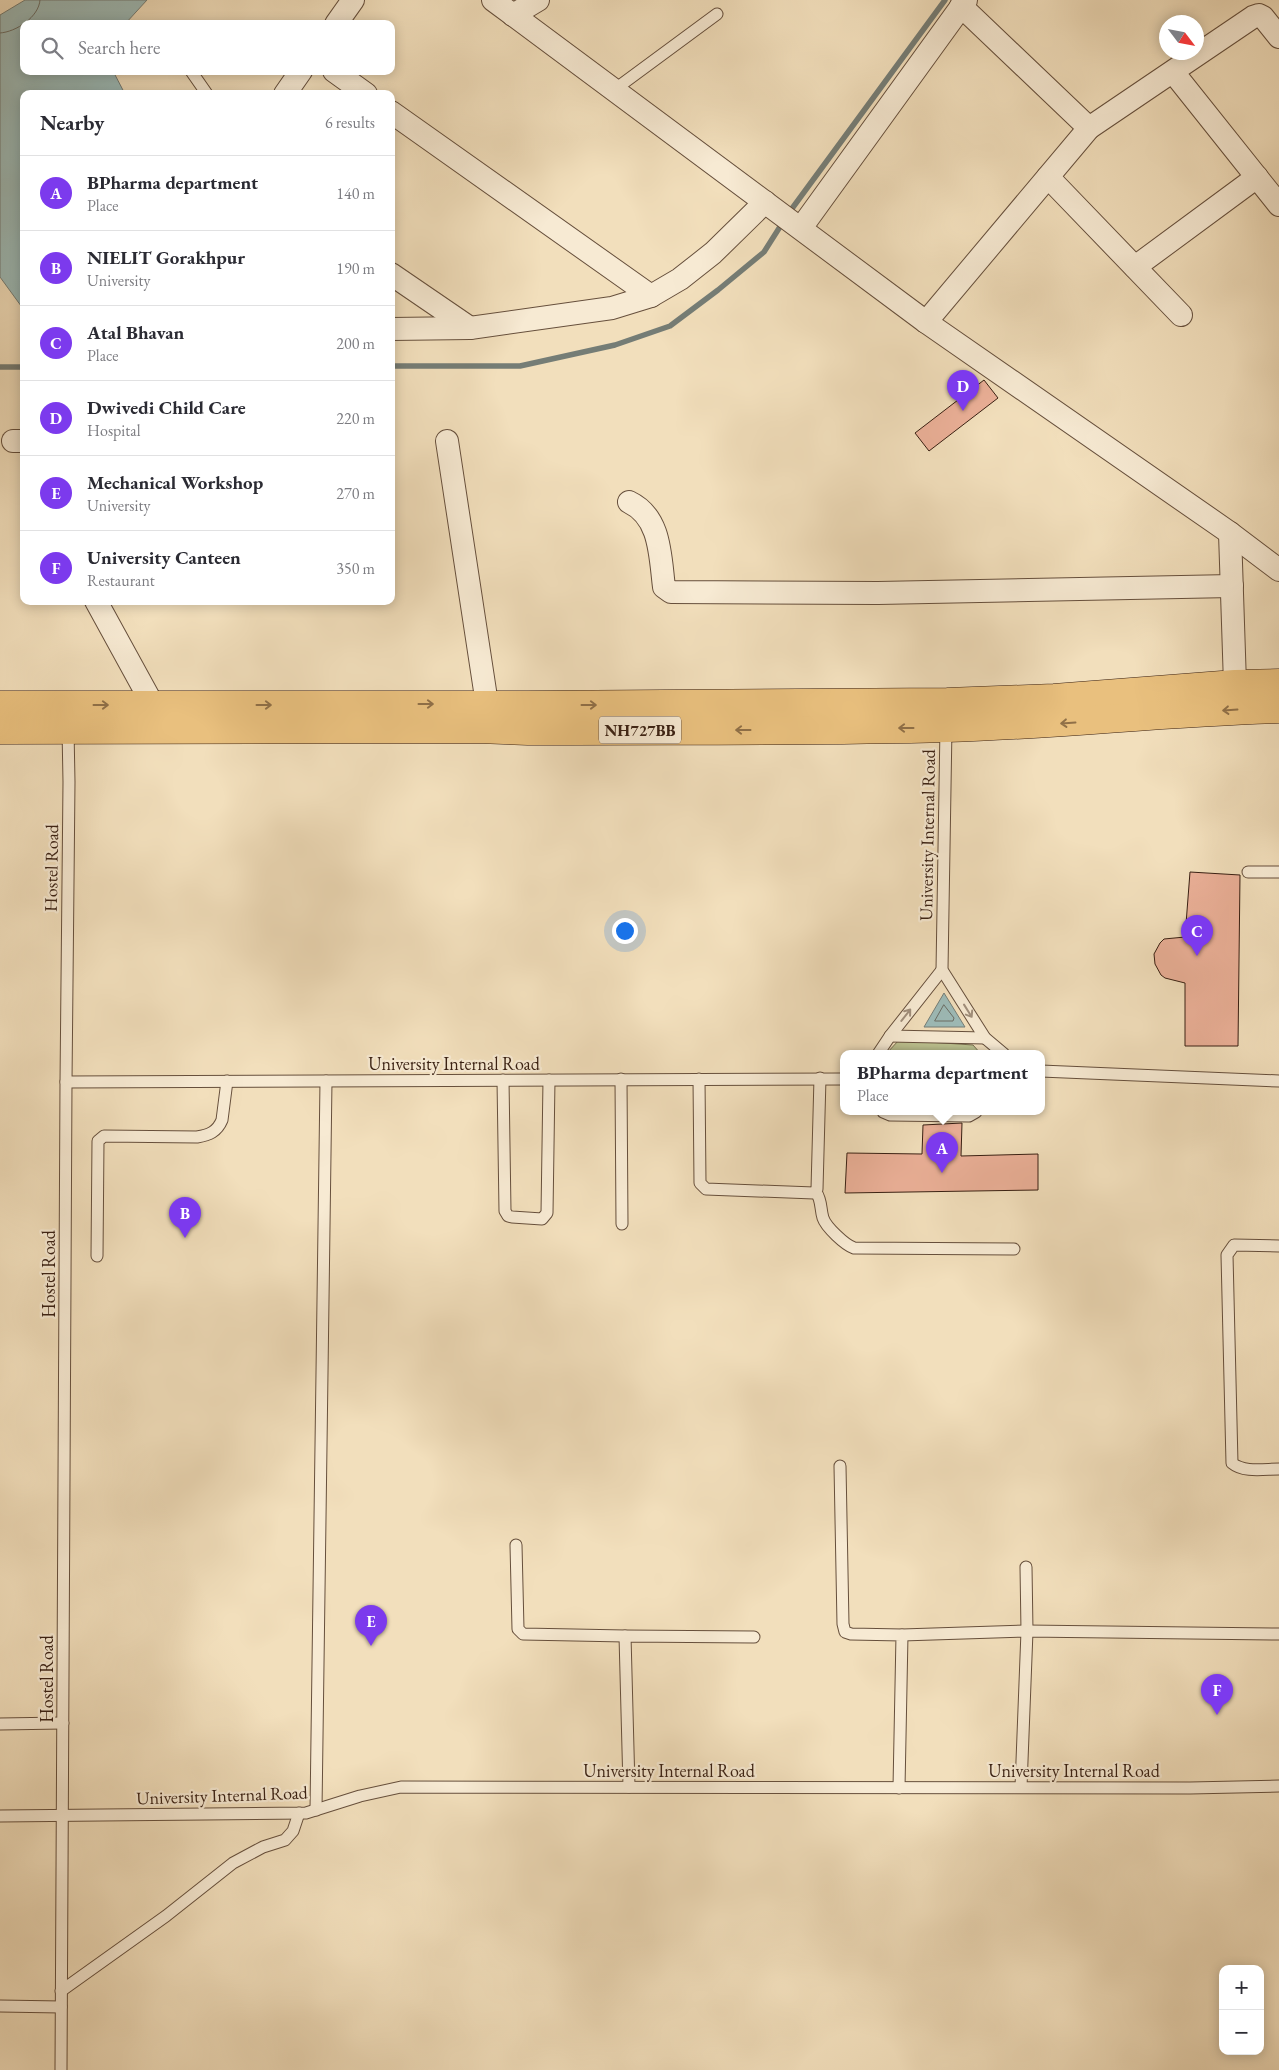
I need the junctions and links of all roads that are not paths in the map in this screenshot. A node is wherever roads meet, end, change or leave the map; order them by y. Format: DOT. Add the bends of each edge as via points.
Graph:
graph roads {
  1 [pos="353,0"];
  2 [pos="492,0"];
  3 [pos="538,0"];
  4 [pos="964,3"];
  5 [pos="717,14"];
  6 [pos="513,15"];
  7 [pos="339,20"];
  8 [pos="1279,38"];
  9 [pos="1173,72"];
  10 [pos="194,75"];
  11 [pos="298,75"];
  12 [pos="340,75"];
  13 [pos="204,90"];
  14 [pos="288,90"];
  15 [pos="360,90"];
  16 [pos="614,90"];
  17 [pos="395,115"];
  18 [pos="1090,128"];
  19 [pos="1048,177"];
  20 [pos="1257,177"];
  21 [pos="1279,205"];
  22 [pos="772,207"];
  23 [pos="799,226"];
  24 [pos="1134,267"];
  25 [pos="395,277"];
  26 [pos="652,296"];
  27 [pos="1181,315"];
  28 [pos="926,322"];
  29 [pos="470,328"];
  30 [pos="395,329"];
  31 [pos="448,441"];
  32 [pos="629,502"];
  33 [pos="1230,533"];
  34 [pos="1279,570"];
  35 [pos="1232,586"];
  36 [pos="98,605"];
  37 [pos="1279,683"];
  38 [pos="1235,684"];
  39 [pos="487,704"];
  40 [pos="0,705"];
  41 [pos="153,705"];
  42 [pos="1279,708"];
  43 [pos="946,715"];
  44 [pos="68,718"];
  45 [pos="0,730"];
  46 [pos="1248,872"];
  47 [pos="1279,872"];
  48 [pos="942,970"];
  49 [pos="890,1036"];
  50 [pos="985,1038"];
  51 [pos="881,1050"];
  52 [pos="999,1050"];
  53 [pos="1045,1071"];
  54 [pos="820,1078"];
  55 [pos="699,1079"];
  56 [pos="503,1080"];
  57 [pos="549,1080"];
  58 [pos="621,1080"];
  59 [pos="840,1080"];
  60 [pos="227,1081"];
  61 [pos="326,1081"];
  62 [pos="1279,1081"];
  63 [pos="66,1082"];
  64 [pos="890,1115"];
  65 [pos="971,1115"];
  66 [pos="816,1192"];
  67 [pos="622,1224"];
  68 [pos="1279,1246"];
  69 [pos="1014,1249"];
  70 [pos="97,1256"];
  71 [pos="840,1466"];
  72 [pos="1279,1469"];
  73 [pos="516,1545"];
  74 [pos="1026,1567"];
  75 [pos="1027,1631"];
  76 [pos="1279,1634"];
  77 [pos="902,1635"];
  78 [pos="625,1636"];
  79 [pos="754,1637"];
  80 [pos="63,1723"];
  81 [pos="0,1724"];
  82 [pos="1279,1786"];
  83 [pos="629,1787"];
  84 [pos="899,1788"];
  85 [pos="1021,1788"];
  86 [pos="316,1810"];
  87 [pos="299,1814"];
  88 [pos="0,1816"];
  89 [pos="62,1817"];
  90 [pos="61,1991"];
  91 [pos="0,2006"];
  92 [pos="61,2007"];
  93 [pos="61,2070"];
  1 -- 7 [label="street"];
  2 -- 6 [label="street"];
  3 -- 6 [label="street"];
  4 -- 18 [label="street"];
  4 -- 23 [label="street"];
  5 -- 16 [label="lane"];
  6 -- 16 [label="street"];
  8 -- 9 [label="street" via="1259,15"];
  9 -- 18 [label="street"];
  9 -- 20 [label="street"];
  10 -- 13 [label="lane"];
  11 -- 14 [label="street"];
  12 -- 15 [label="street"];
  16 -- 22 [label="street"];
  17 -- 26 [label="street"];
  18 -- 19 [label="street"];
  19 -- 24 [label="street"];
  19 -- 28 [label="street"];
  20 -- 21 [label="street"];
  20 -- 24 [label="street"];
  22 -- 23 [label="street"];
  22 -- 26 [label="street" via="680,279"];
  23 -- 28 [label="street"];
  24 -- 27 [label="street"];
  25 -- 29 [label="street"];
  26 -- 29 [label="street" via="612,308"];
  28 -- 33 [label="street"];
  29 -- 30 [label="street"];
  31 -- 39 [label="street"];
  32 -- 35 [label="street" via="645,512 652,524 664,587 671,592 878,593"];
  33 -- 34 [label="street"];
  33 -- 35 [label="street"];
  35 -- 38 [label="street"];
  36 -- 41 [label="street"];
  37 -- 38 [label="highway, NH727BB"];
  38 -- 43 [label="highway, NH727BB" via="1054,698"];
  41 -- 39 [label="highway, NH727BB, one-way"];
  39 -- 43 [label="highway, NH727BB, one-way"];
  40 -- 44 [label="highway, NH727BB"];
  44 -- 41 [label="highway, NH727BB, one-way"];
  42 -- 43 [label="highway, NH727BB, one-way" via="1055,724"];
  43 -- 44 [label="highway, NH727BB, one-way" via="538,731"];
  43 -- 48 [label="lane, University Internal Road"];
  44 -- 45 [label="highway, NH727BB"];
  44 -- 63 [label="lane, Hostel Road"];
  46 -- 47 [label="lane"];
  49 -- 48 [label="lane, one-way"];
  48 -- 50 [label="lane, one-way"];
  49 -- 50 [label="lane"];
  49 -- 51 [label="lane"];
  50 -- 52 [label="lane"];
  53 -- 62 [label="lane"];
  54 -- 55 [label="lane, University Internal Road"];
  54 -- 59 [label="lane, University Internal Road"];
  54 -- 66 [label="lane"];
  55 -- 58 [label="lane, University Internal Road"];
  55 -- 66 [label="lane" via="700,1183 703,1187"];
  56 -- 57 [label="lane, University Internal Road"];
  56 -- 57 [label="lane" via="505,1211 512,1217 542,1218 547,1213"];
  56 -- 61 [label="lane, University Internal Road"];
  57 -- 58 [label="lane, University Internal Road"];
  58 -- 67 [label="lane"];
  60 -- 61 [label="lane, University Internal Road"];
  60 -- 63 [label="lane, University Internal Road"];
  60 -- 70 [label="lane" via="220,1125 211,1134 197,1138 100,1138"];
  61 -- 86 [label="lane"];
  63 -- 80 [label="lane, Hostel Road"];
  64 -- 65 [label="lane"];
  66 -- 69 [label="lane" via="822,1205 823,1220 847,1246"];
  68 -- 72 [label="lane" via="1234,1245 1227,1255 1232,1463 1245,1469"];
  71 -- 77 [label="lane" via="845,1632"];
  73 -- 78 [label="lane" via="518,1629 523,1634"];
  74 -- 75 [label="lane"];
  75 -- 76 [label="lane"];
  75 -- 77 [label="lane"];
  75 -- 85 [label="lane"];
  77 -- 84 [label="lane"];
  78 -- 79 [label="lane"];
  78 -- 83 [label="lane"];
  80 -- 81 [label="lane"];
  80 -- 89 [label="lane, Hostel Road"];
  82 -- 85 [label="lane, University Internal Road"];
  83 -- 84 [label="lane, University Internal Road"];
  83 -- 86 [label="lane, University Internal Road" via="401,1787"];
  84 -- 85 [label="lane, University Internal Road"];
  86 -- 87 [label="lane, University Internal Road"];
  87 -- 89 [label="lane, University Internal Road"];
  87 -- 90 [label="lane" via="293,1831 285,1840 233,1863 166,1916"];
  88 -- 89 [label="lane"];
  89 -- 90 [label="lane, Hostel Road"];
  90 -- 92 [label="lane, Hostel Road"];
  91 -- 92 [label="lane"];
  92 -- 93 [label="lane, Hostel Road"];
}
